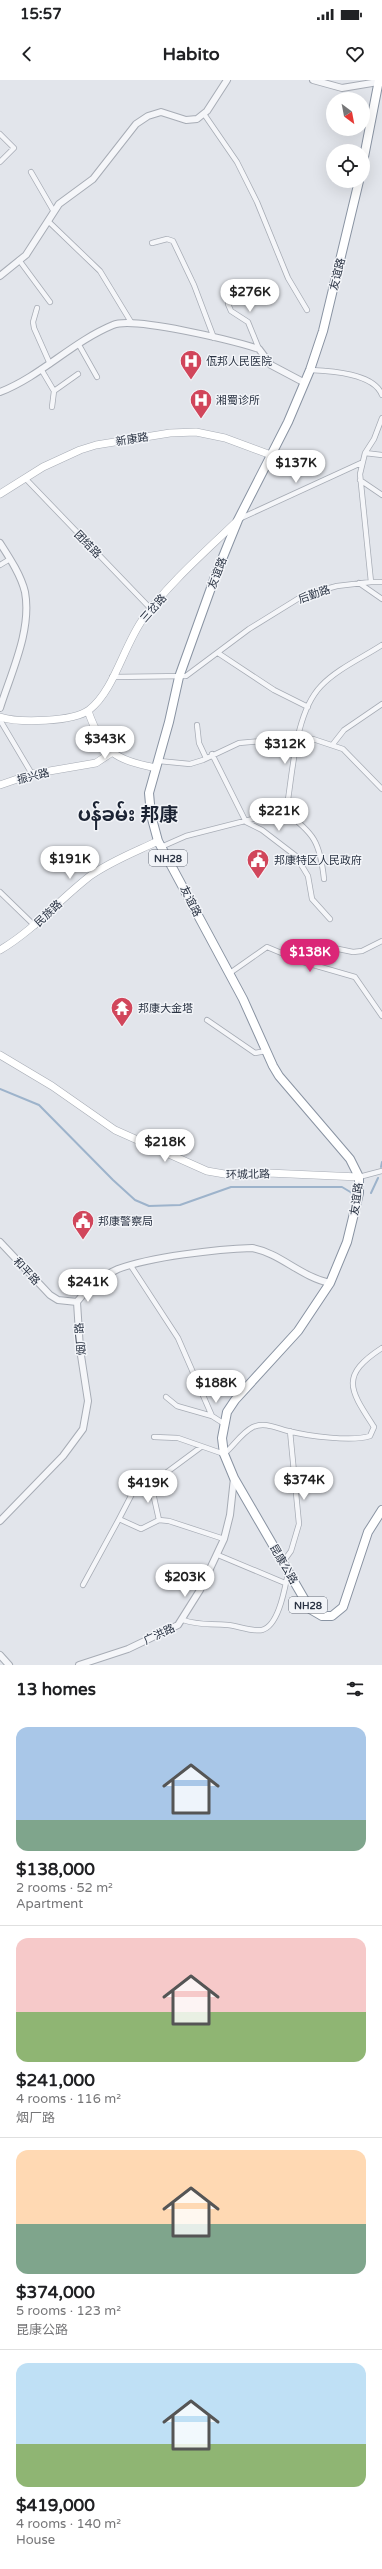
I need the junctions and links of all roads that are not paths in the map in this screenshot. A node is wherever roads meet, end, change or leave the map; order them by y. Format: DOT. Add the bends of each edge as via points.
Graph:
graph roads {
  1 [pos="227,80"];
  2 [pos="314,80"];
  3 [pos="379,81"];
  4 [pos="204,114"];
  5 [pos="0,134"];
  6 [pos="367,144"];
  7 [pos="0,162"];
  8 [pos="31,172"];
  9 [pos="357,188"];
  10 [pos="53,210"];
  11 [pos="48,221"];
  12 [pos="152,243"];
  13 [pos="20,260"];
  14 [pos="0,276"];
  15 [pos="232,282"];
  16 [pos="50,302"];
  17 [pos="37,308"];
  18 [pos="306,310"];
  19 [pos="131,322"];
  20 [pos="214,338"];
  21 [pos="78,345"];
  22 [pos="259,349"];
  23 [pos="50,364"];
  24 [pos="41,369"];
  25 [pos="310,370"];
  26 [pos="78,374"];
  27 [pos="97,377"];
  28 [pos="305,383"];
  29 [pos="54,391"];
  30 [pos="0,392"];
  31 [pos="382,395"];
  32 [pos="52,408"];
  33 [pos="382,418"];
  34 [pos="365,453"];
  35 [pos="382,454"];
  36 [pos="271,455"];
  37 [pos="361,463"];
  38 [pos="25,478"];
  39 [pos="360,480"];
  40 [pos="0,494"];
  41 [pos="382,495"];
  42 [pos="238,520"];
  43 [pos="0,543"];
  44 [pos="10,559"];
  45 [pos="0,565"];
  46 [pos="371,582"];
  47 [pos="382,582"];
  48 [pos="359,583"];
  49 [pos="382,599"];
  50 [pos="151,609"];
  51 [pos="382,645"];
  52 [pos="218,653"];
  53 [pos="112,677"];
  54 [pos="179,678"];
  55 [pos="382,704"];
  56 [pos="308,706"];
  57 [pos="0,708"];
  58 [pos="88,711"];
  59 [pos="0,717"];
  60 [pos="0,720"];
  61 [pos="197,725"];
  62 [pos="298,738"];
  63 [pos="333,744"];
  64 [pos="112,753"];
  65 [pos="212,754"];
  66 [pos="206,758"];
  67 [pos="157,764"];
  68 [pos="32,774"];
  69 [pos="0,785"];
  70 [pos="382,789"];
  71 [pos="284,811"];
  72 [pos="246,822"];
  73 [pos="160,844"];
  74 [pos="324,879"];
  75 [pos="0,892"];
  76 [pos="330,919"];
  77 [pos="35,926"];
  78 [pos="382,941"];
  79 [pos="0,950"];
  80 [pos="316,966"];
  81 [pos="230,974"];
  82 [pos="382,1016"];
  83 [pos="207,1020"];
  84 [pos="266,1051"];
  85 [pos="0,1055"];
  86 [pos="382,1171"];
  87 [pos="359,1177"];
  88 [pos="0,1242"];
  89 [pos="131,1266"];
  90 [pos="330,1284"];
  91 [pos="78,1302"];
  92 [pos="382,1348"];
  93 [pos="166,1397"];
  94 [pos="212,1416"];
  95 [pos="223,1423"];
  96 [pos="290,1432"];
  97 [pos="154,1437"];
  98 [pos="201,1447"];
  99 [pos="224,1454"];
  100 [pos="234,1478"];
  101 [pos="151,1484"];
  102 [pos="382,1510"];
  103 [pos="119,1519"];
  104 [pos="159,1520"];
  105 [pos="0,1521"];
  106 [pos="224,1539"];
  107 [pos="218,1555"];
  108 [pos="283,1562"];
  109 [pos="288,1571"];
  110 [pos="285,1583"];
  111 [pos="83,1584"];
  112 [pos="182,1620"];
  113 [pos="0,1655"];
  114 [pos="9,1665"];
  115 [pos="79,1665"];
  1 -- 4 [label="street"];
  2 -- 3 [label="street" via="342,88"];
  3 -- 6 [label="highway"];
  4 -- 10 [label="street" via="192,120 161,112 148,116 130,131 86,187"];
  4 -- 18 [label="street" via="237,162 257,202 288,278"];
  5 -- 7 [label="street" via="14,148"];
  8 -- 10 [label="street"];
  9 -- 25 [label="highway, 友谊路 / NH28" via="325,323"];
  10 -- 11 [label="street"];
  11 -- 13 [label="street"];
  11 -- 19 [label="street" via="100,271"];
  12 -- 20 [label="street" via="167,239 173,241 194,285"];
  13 -- 14 [label="street"];
  13 -- 16 [label="street"];
  15 -- 22 [label="street" via="228,304 231,311 248,322"];
  17 -- 23 [label="street" via="34,328"];
  19 -- 20 [label="street"];
  19 -- 21 [label="street" via="113,325"];
  20 -- 22 [label="street"];
  21 -- 23 [label="street"];
  21 -- 27 [label="street"];
  22 -- 28 [label="street" via="271,365"];
  23 -- 24 [label="street"];
  24 -- 29 [label="street"];
  24 -- 30 [label="street"];
  25 -- 28 [label="highway, 友谊路 / NH28"];
  25 -- 31 [label="street" via="352,375 372,382 378,386"];
  26 -- 29 [label="street"];
  28 -- 36 [label="highway, 友谊路 / NH28"];
  29 -- 32 [label="street"];
  33 -- 34 [label="street"];
  34 -- 35 [label="street"];
  34 -- 37 [label="street"];
  36 -- 38 [label="main road, 新康路" via="225,438 196,432 170,434 96,445 58,459"];
  36 -- 42 [label="highway, 友谊路 / NH28"];
  37 -- 39 [label="street"];
  37 -- 42 [label="street"];
  38 -- 40 [label="main road, 新康路"];
  38 -- 50 [label="street, 团结路"];
  39 -- 41 [label="street"];
  39 -- 46 [label="street"];
  42 -- 50 [label="main road, 三岔路"];
  42 -- 54 [label="highway, 友谊路 / NH28"];
  43 -- 44 [label="street"];
  44 -- 45 [label="street"];
  44 -- 57 [label="street" via="25,592 24,625"];
  46 -- 47 [label="street, 后勤路"];
  46 -- 48 [label="street, 后勤路"];
  48 -- 49 [label="street"];
  48 -- 52 [label="street, 后勤路" via="304,595"];
  50 -- 53 [label="main road, 三岔路" via="137,627"];
  51 -- 56 [label="street" via="328,679"];
  52 -- 54 [label="street, 后勤路" via="190,675"];
  52 -- 56 [label="street" via="274,690"];
  53 -- 54 [label="street, 后勤路"];
  53 -- 58 [label="main road, 三岔路" via="105,691"];
  54 -- 67 [label="highway, 友谊路 / NH28"];
  55 -- 63 [label="street" via="344,730"];
  56 -- 62 [label="street"];
  58 -- 59 [label="main road" via="56,719 20,721"];
  58 -- 64 [label="main road" via="96,734"];
  60 -- 68 [label="street"];
  61 -- 66 [label="street" via="199,743"];
  62 -- 63 [label="street"];
  62 -- 65 [label="street" via="239,743"];
  62 -- 71 [label="street" via="287,806"];
  63 -- 70 [label="street" via="344,749"];
  64 -- 67 [label="main road" via="127,761"];
  64 -- 68 [label="main road, 振兴路" via="96,763"];
  65 -- 66 [label="street"];
  65 -- 72 [label="street"];
  66 -- 67 [label="street" via="190,764"];
  67 -- 73 [label="highway, 友谊路 / NH28" via="149,786 149,802"];
  68 -- 69 [label="main road, 振兴路"];
  71 -- 72 [label="street"];
  71 -- 74 [label="street" via="312,836 321,853"];
  72 -- 73 [label="street"];
  72 -- 76 [label="street" via="262,830 296,856 308,876 312,899"];
  73 -- 77 [label="main road, 民族路" via="106,865 68,894"];
  73 -- 81 [label="highway, 友谊路 / NH28"];
  75 -- 77 [label="street"];
  77 -- 79 [label="main road, 民族路"];
  78 -- 80 [label="street" via="368,949 353,952 324,946 320,949"];
  80 -- 81 [label="street" via="267,948"];
  80 -- 82 [label="street" via="355,977"];
  81 -- 84 [label="highway, 友谊路 / NH28"];
  83 -- 84 [label="street" via="255,1053"];
  84 -- 87 [label="highway, 友谊路 / NH28" via="279,1076 337,1142"];
  85 -- 87 [label="main road, 环城北路" via="52,1086 115,1130 207,1172 236,1176 268,1173"];
  86 -- 87 [label="street"];
  87 -- 90 [label="highway, 友谊路 / NH28" via="356,1211"];
  88 -- 91 [label="street, 和平路" via="50,1295 58,1300"];
  89 -- 90 [label="street" via="163,1259 252,1248 266,1252 308,1277"];
  89 -- 91 [label="street" via="118,1269 97,1282"];
  89 -- 94 [label="street" via="178,1338"];
  90 -- 95 [label="highway, 友谊路 / NH28" via="298,1331 235,1400"];
  91 -- 105 [label="street, 烟厂路" via="80,1349 88,1401 83,1429 63,1456"];
  92 -- 96 [label="street" via="362,1363 352,1382 356,1401 374,1427 370,1436 363,1438"];
  93 -- 94 [label="street" via="177,1406"];
  94 -- 95 [label="street"];
  95 -- 99 [label="highway, 友谊路 / NH28"];
  96 -- 99 [label="street" via="268,1425 258,1425 244,1433"];
  96 -- 108 [label="street" via="298,1524 291,1551"];
  97 -- 98 [label="street" via="178,1438"];
  98 -- 99 [label="street"];
  98 -- 101 [label="street"];
  99 -- 100 [label="highway, 友谊路 / NH28"];
  100 -- 106 [label="street, 广洪路" via="230,1515"];
  100 -- 108 [label="highway, 昆康公路 / NH28"];
  101 -- 103 [label="street" via="133,1492"];
  101 -- 104 [label="street"];
  102 -- 109 [label="highway, 昆康公路 / NH28" via="368,1532 343,1607 338,1613 322,1616 315,1613"];
  103 -- 104 [label="street" via="140,1529"];
  103 -- 111 [label="street"];
  104 -- 106 [label="street" via="175,1522"];
  106 -- 107 [label="street, 广洪路"];
  107 -- 110 [label="street"];
  107 -- 112 [label="street, 广洪路"];
  108 -- 109 [label="highway, 昆康公路 / NH28"];
  109 -- 110 [label="street"];
  110 -- 112 [label="street" via="280,1605 271,1625 262,1630 226,1624 199,1625"];
  112 -- 115 [label="street, 广洪路" via="172,1629 128,1649"];
  113 -- 114 [label="street"];
}
